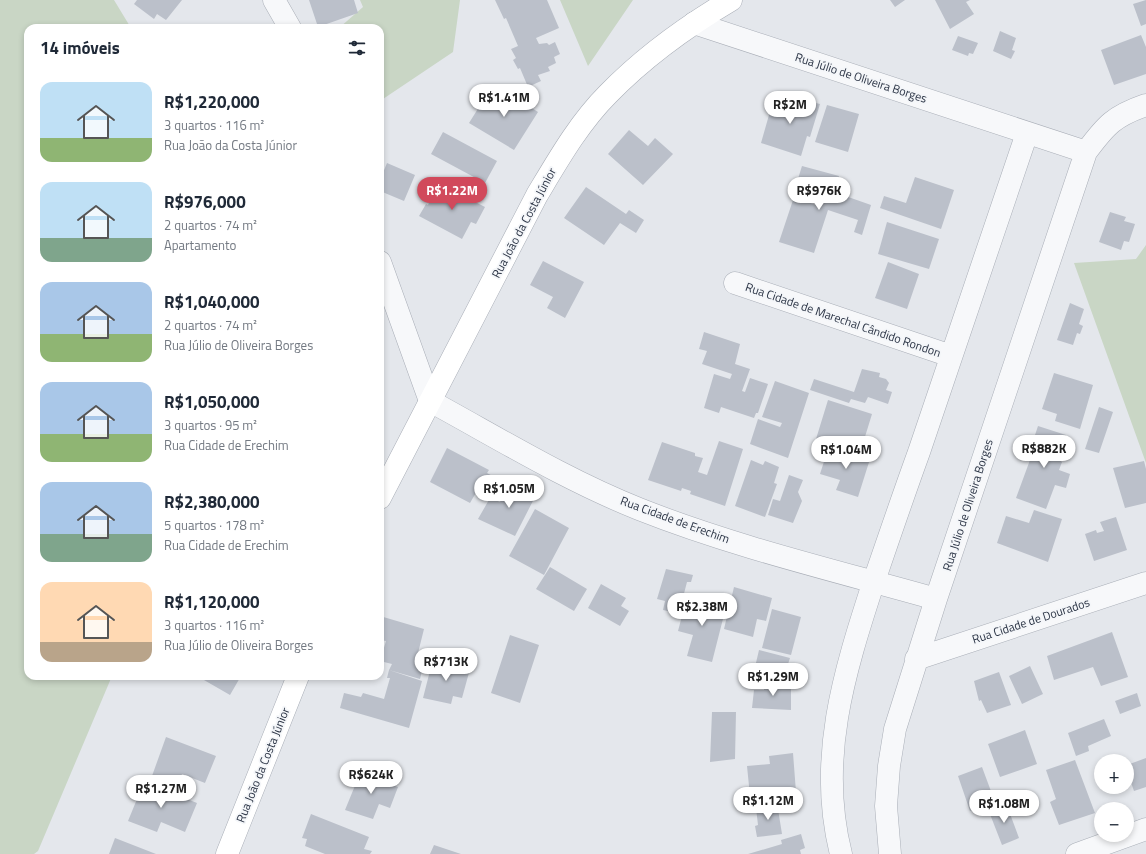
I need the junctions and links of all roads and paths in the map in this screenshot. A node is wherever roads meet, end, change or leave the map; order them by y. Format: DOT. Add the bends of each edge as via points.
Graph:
graph roads {
  1 [pos="274,0"];
  2 [pos="731,0"];
  3 [pos="288,24"];
  4 [pos="694,24"];
  5 [pos="1146,104"];
  6 [pos="1027,133"];
  7 [pos="1086,152"];
  8 [pos="384,273"];
  9 [pos="735,283"];
  10 [pos="951,356"];
  11 [pos="430,401"];
  12 [pos="384,490"];
  13 [pos="874,582"];
  14 [pos="1146,583"];
  15 [pos="936,599"];
  16 [pos="916,659"];
  17 [pos="296,680"];
  18 [pos="1146,829"];
  19 [pos="227,854"];
  20 [pos="841,854"];
  21 [pos="890,854"];
  22 [pos="1076,854"];
  1 -- 3 [label="street"];
  2 -- 4 [label="main road, Rua João da Costa Júnior"];
  4 -- 6 [label="street, Rua Júlio de Oliveira Borges"];
  4 -- 11 [label="main road, Rua João da Costa Júnior" via="657,51 608,94 583,123 537,196"];
  5 -- 7 [label="street" via="1124,112 1103,130"];
  6 -- 7 [label="street, Rua Júlio de Oliveira Borges"];
  6 -- 10 [label="street"];
  7 -- 15 [label="street, Rua Júlio de Oliveira Borges"];
  8 -- 11 [label="street"];
  9 -- 10 [label="street, Rua Cidade de Marechal Cândido Rondon"];
  10 -- 13 [label="street"];
  11 -- 12 [label="main road, Rua João da Costa Júnior"];
  11 -- 13 [label="street, Rua Cidade de Erechim" via="595,490 638,509 736,543"];
  13 -- 15 [label="street, Rua Cidade de Erechim"];
  13 -- 20 [label="street" via="847,670 834,728 831,753 832,799"];
  14 -- 16 [label="street, Rua Cidade de Dourados"];
  15 -- 16 [label="street, Rua Júlio de Oliveira Borges"];
  16 -- 21 [label="street, Rua Júlio de Oliveira Borges" via="895,729 889,766 886,806"];
  17 -- 19 [label="main road, Rua João da Costa Júnior"];
  18 -- 22 [label="street"];
}
